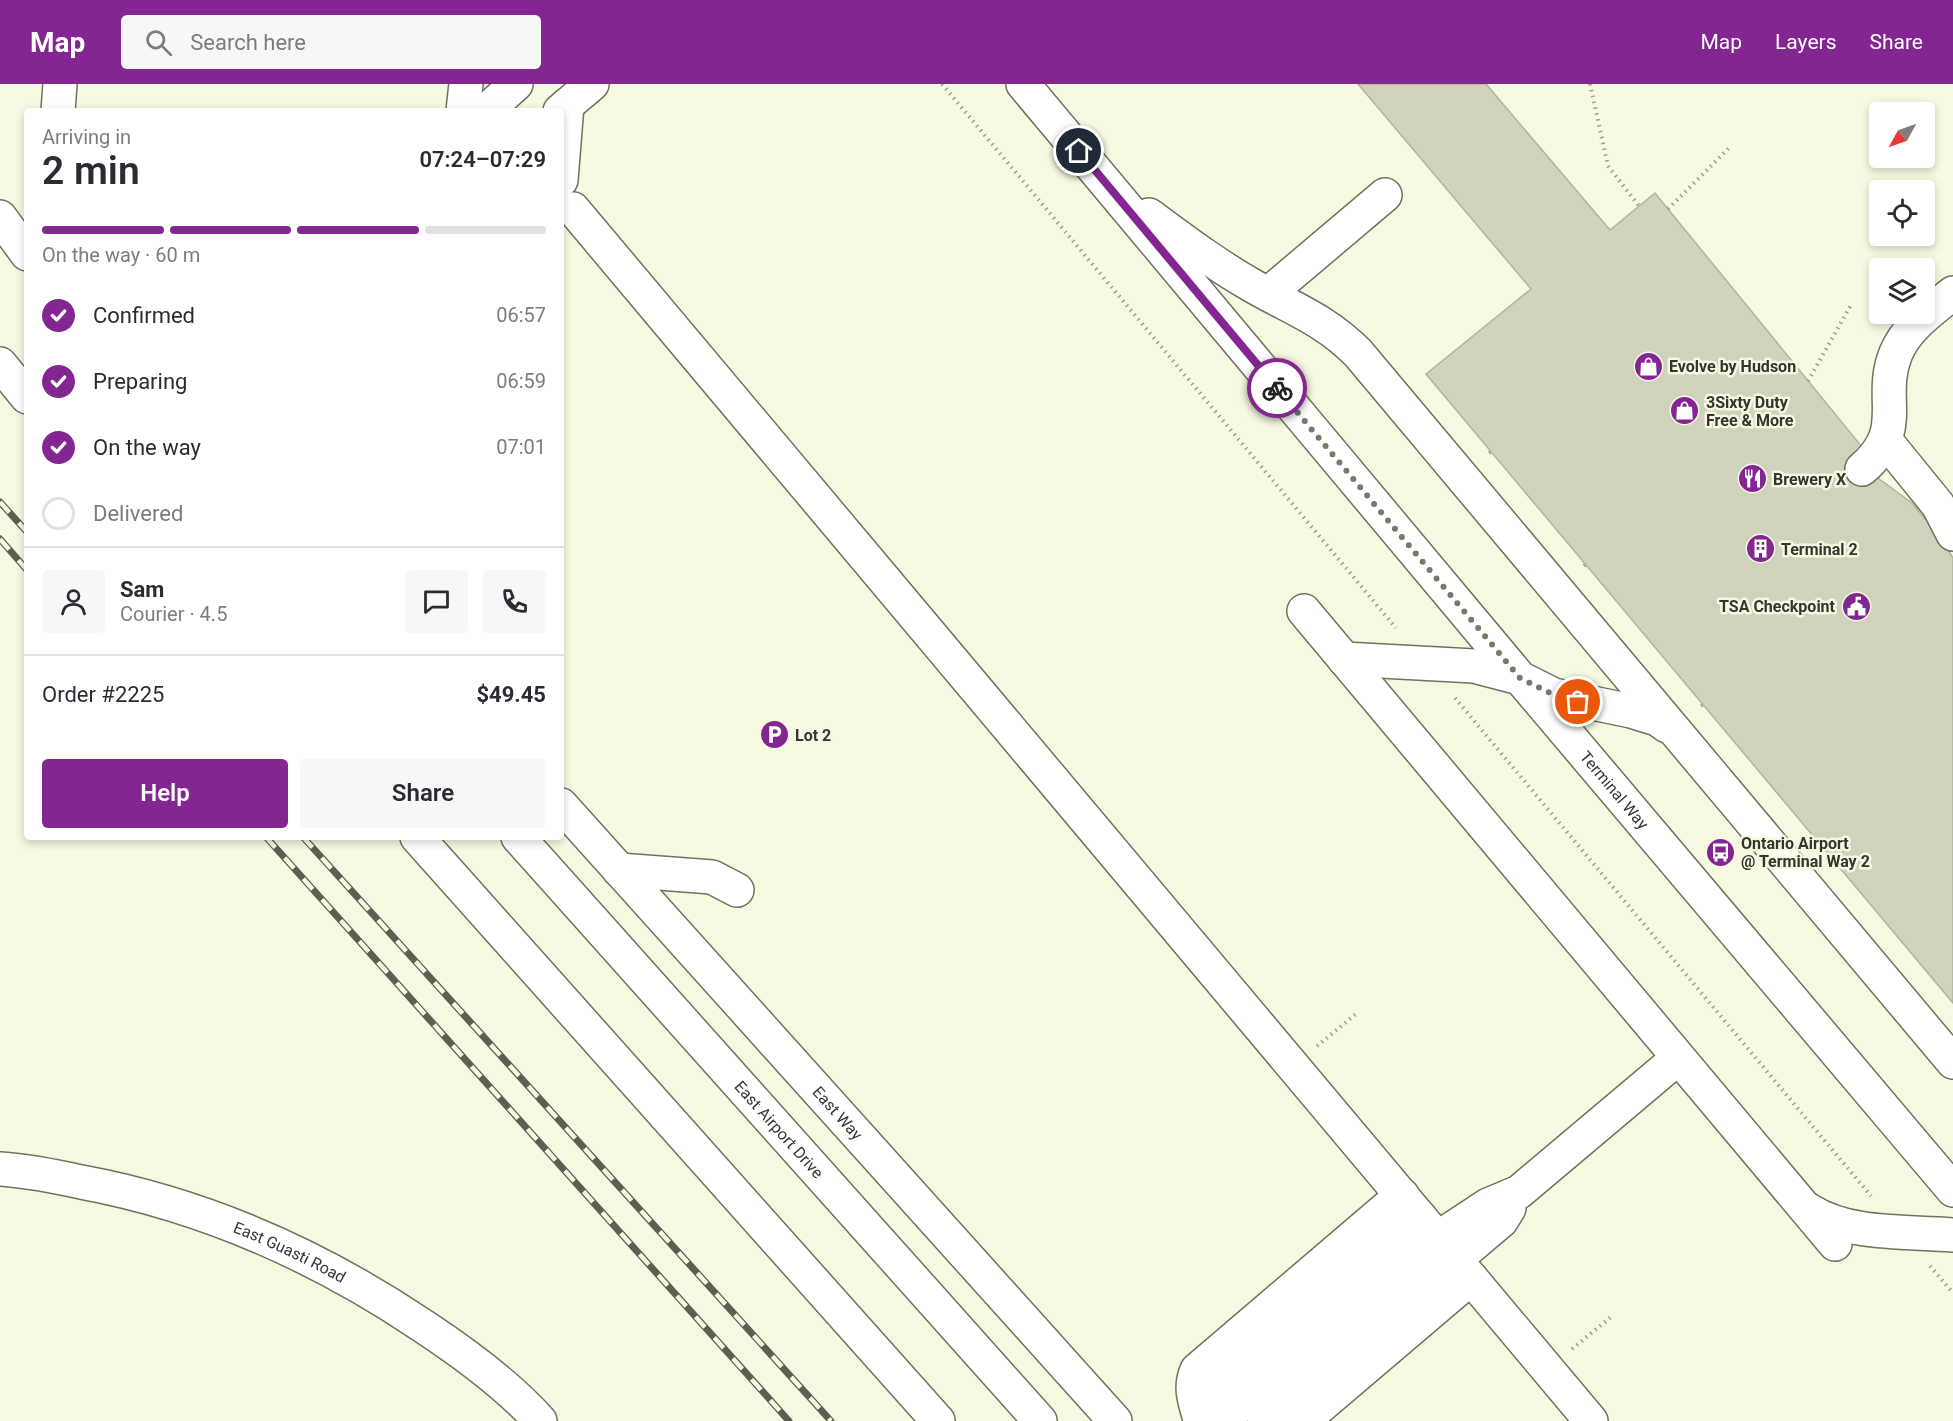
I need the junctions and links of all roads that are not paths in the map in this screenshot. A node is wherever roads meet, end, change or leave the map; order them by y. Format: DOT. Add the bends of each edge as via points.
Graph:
graph roads {
  1 [pos="60,84"];
  2 [pos="466,84"];
  3 [pos="516,84"];
  4 [pos="592,84"];
  5 [pos="1023,84"];
  6 [pos="58,108"];
  7 [pos="463,108"];
  8 [pos="489,108"];
  9 [pos="564,108"];
  10 [pos="1107,184"];
  11 [pos="567,195"];
  12 [pos="1385,195"];
  13 [pos="0,217"];
  14 [pos="24,250"];
  15 [pos="1953,293"];
  16 [pos="1268,294"];
  17 [pos="0,364"];
  18 [pos="24,393"];
  19 [pos="1886,441"];
  20 [pos="1862,469"];
  21 [pos="1946,506"];
  22 [pos="1953,534"];
  23 [pos="1304,612"];
  24 [pos="1344,659"];
  25 [pos="1520,678"];
  26 [pos="1673,730"];
  27 [pos="564,809"];
  28 [pos="420,840"];
  29 [pos="521,840"];
  30 [pos="619,870"];
  31 [pos="737,890"];
  32 [pos="1678,1058"];
  33 [pos="1953,1062"];
  34 [pos="0,1169"];
  35 [pos="1953,1190"];
  36 [pos="1803,1207"];
  37 [pos="1953,1235"];
  38 [pos="1437,1237"];
  39 [pos="1835,1244"];
  40 [pos="1207,1420"];
  41 [pos="540,1421"];
  42 [pos="938,1421"];
  43 [pos="1040,1421"];
  44 [pos="1115,1421"];
  45 [pos="1264,1421"];
  46 [pos="1303,1421"];
  47 [pos="1591,1421"];
  1 -- 6 [label="main road"];
  2 -- 7 [label="main road"];
  3 -- 8 [label="main road"];
  4 -- 9 [label="main road"];
  5 -- 10 [label="main road, Terminal Way"];
  9 -- 11 [label="main road"];
  10 -- 16 [label="main road" via="1214,263"];
  10 -- 25 [label="main road, Terminal Way"];
  11 -- 38 [label="main road"];
  12 -- 16 [label="main road"];
  13 -- 14 [label="main road"];
  15 -- 19 [label="main road" via="1903,338 1895,356"];
  16 -- 26 [label="main road" via="1320,320 1358,352"];
  17 -- 18 [label="main road"];
  19 -- 20 [label="main road"];
  19 -- 21 [label="main road"];
  21 -- 22 [label="main road"];
  23 -- 24 [label="main road"];
  24 -- 25 [label="main road" via="1474,666"];
  24 -- 32 [label="main road"];
  25 -- 26 [label="main road" via="1554,695 1657,719"];
  25 -- 35 [label="main road, Terminal Way"];
  26 -- 33 [label="main road"];
  27 -- 30 [label="main road, East Way"];
  28 -- 42 [label="main road"];
  29 -- 43 [label="main road, East Airport Drive"];
  30 -- 31 [label="main road" via="712,877"];
  30 -- 44 [label="main road, East Way"];
  32 -- 36 [label="main road"];
  32 -- 38 [label="main road" via="1519,1192 1501,1221"];
  34 -- 41 [label="main road, East Guasti Road" via="121,1189 211,1216 290,1248 380,1297 468,1356"];
  36 -- 37 [label="main road" via="1833,1223"];
  36 -- 39 [label="main road"];
  38 -- 40 [label="main road"];
  38 -- 40 [label="main road" via="1197,1370 1192,1392"];
  38 -- 45 [label="main road"];
  38 -- 46 [label="main road"];
  38 -- 47 [label="main road"];
}
